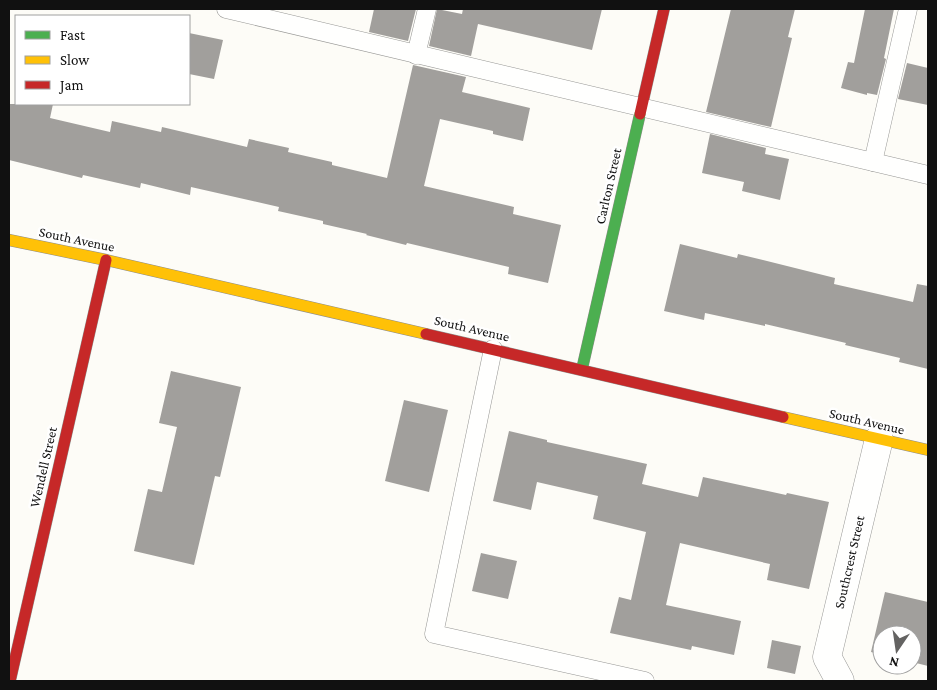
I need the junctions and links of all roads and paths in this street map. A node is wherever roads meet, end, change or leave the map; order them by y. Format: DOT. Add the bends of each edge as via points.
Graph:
graph roads {
  1 [pos="226,9"];
  2 [pos="426,9"];
  3 [pos="664,9"];
  4 [pos="908,9"];
  5 [pos="416,54"];
  6 [pos="641,108"];
  7 [pos="873,162"];
  8 [pos="928,175"];
  9 [pos="9,240"];
  10 [pos="106,260"];
  11 [pos="492,348"];
  12 [pos="582,369"];
  13 [pos="879,439"];
  14 [pos="928,450"];
  15 [pos="10,681"];
  16 [pos="645,681"];
  17 [pos="840,681"];
  1 -- 5 [label="lane"];
  2 -- 5 [label="lane"];
  3 -- 6 [label="street, Carlton Street"];
  4 -- 7 [label="lane"];
  5 -- 6 [label="lane"];
  6 -- 7 [label="lane"];
  6 -- 12 [label="street, Carlton Street"];
  7 -- 8 [label="lane"];
  9 -- 10 [label="street, South Avenue"];
  10 -- 11 [label="street, South Avenue"];
  10 -- 15 [label="street, Wendell Street"];
  11 -- 12 [label="street, South Avenue"];
  11 -- 16 [label="lane" via="434,634"];
  12 -- 13 [label="street, South Avenue"];
  13 -- 14 [label="street, South Avenue"];
  13 -- 17 [label="street, Southcrest Street" via="826,657"];
}
